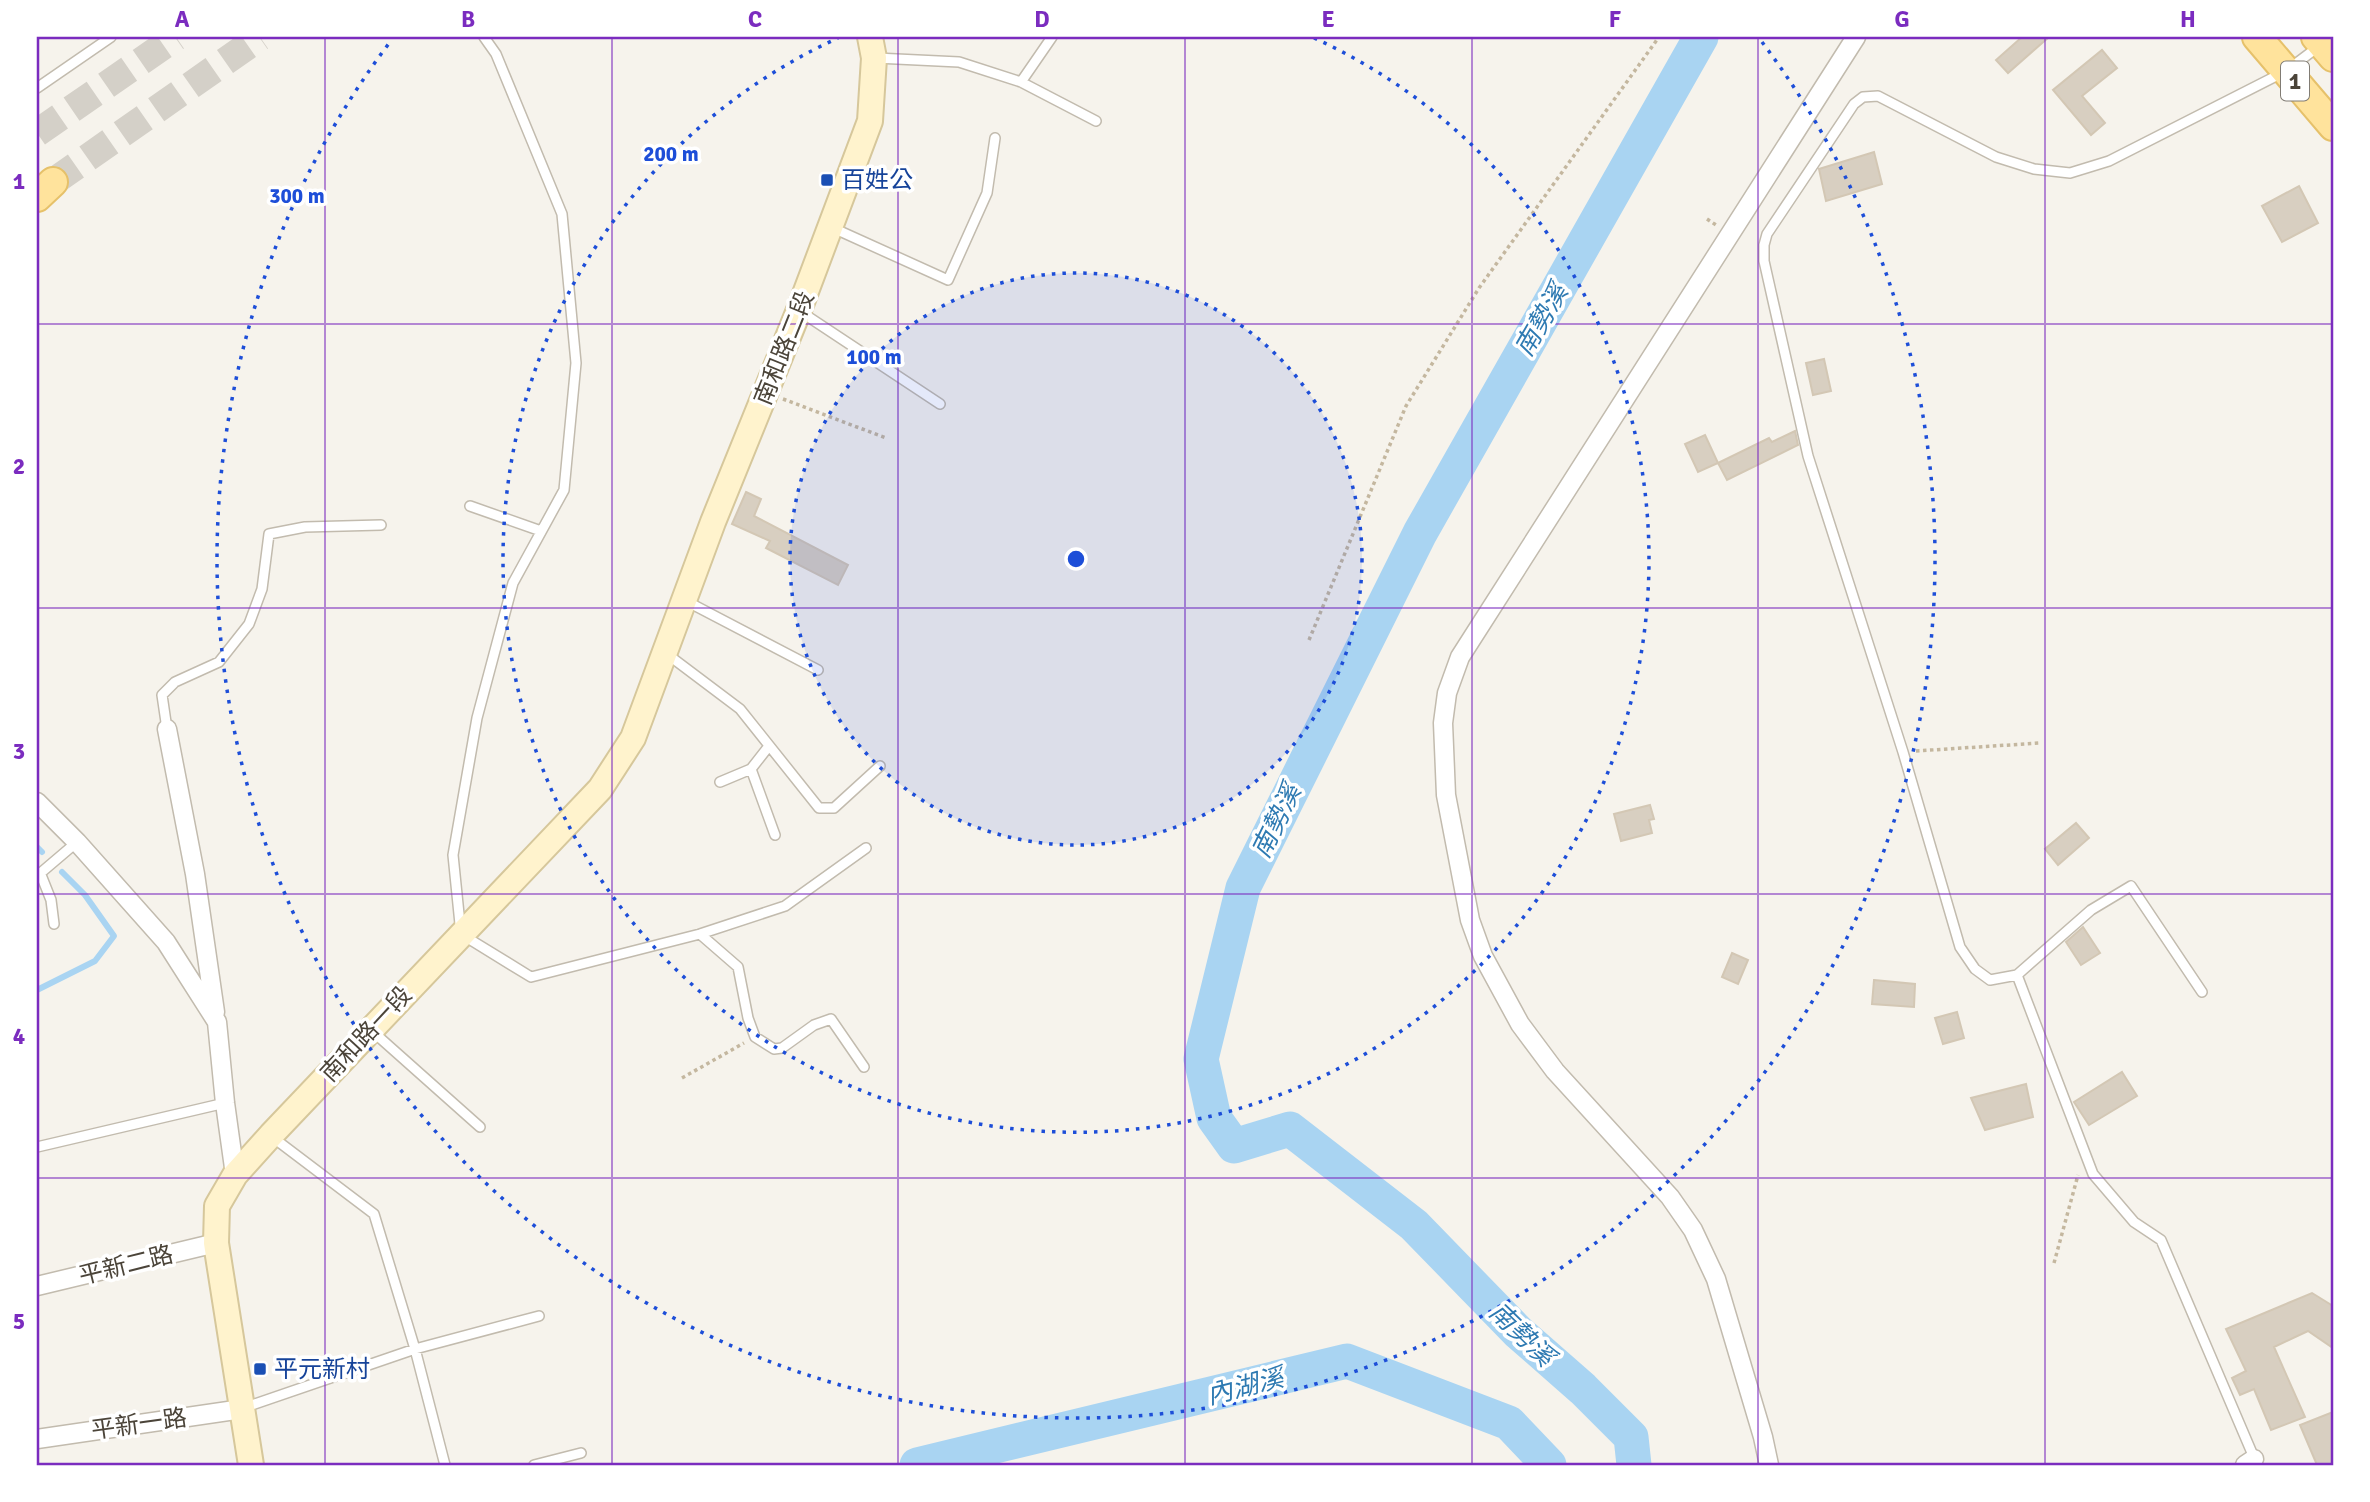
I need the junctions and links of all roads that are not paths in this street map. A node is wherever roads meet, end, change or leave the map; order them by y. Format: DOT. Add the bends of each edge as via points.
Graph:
graph roads {
  1 [pos="111,37"];
  2 [pos="484,37"];
  3 [pos="1052,37"];
  4 [pos="1856,37"];
  5 [pos="2257,37"];
  6 [pos="2324,46"];
  7 [pos="872,48"];
  8 [pos="2286,71"];
  9 [pos="1021,82"];
  10 [pos="37,88"];
  11 [pos="1097,121"];
  12 [pos="2333,126"];
  13 [pos="995,138"];
  14 [pos="831,227"];
  15 [pos="799,310"];
  16 [pos="940,404"];
  17 [pos="470,506"];
  18 [pos="381,525"];
  19 [pos="541,531"];
  20 [pos="685,601"];
  21 [pos="665,653"];
  22 [pos="818,670"];
  23 [pos="167,729"];
  24 [pos="769,746"];
  25 [pos="880,766"];
  26 [pos="751,769"];
  27 [pos="720,782"];
  28 [pos="37,802"];
  29 [pos="775,835"];
  30 [pos="76,842"];
  31 [pos="866,848"];
  32 [pos="39,875"];
  33 [pos="54,924"];
  34 [pos="461,934"];
  35 [pos="700,934"];
  36 [pos="2017,975"];
  37 [pos="2202,992"];
  38 [pos="217,1022"];
  39 [pos="369,1029"];
  40 [pos="864,1067"];
  41 [pos="225,1103"];
  42 [pos="480,1127"];
  43 [pos="271,1135"];
  44 [pos="37,1147"];
  45 [pos="235,1175"];
  46 [pos="216,1243"];
  47 [pos="37,1286"];
  48 [pos="539,1316"];
  49 [pos="415,1349"];
  50 [pos="242,1409"];
  51 [pos="37,1439"];
  52 [pos="581,1453"];
  53 [pos="2252,1463"];
  54 [pos="251,1465"];
  55 [pos="444,1465"];
  56 [pos="534,1465"];
  57 [pos="1769,1465"];
  1 -- 10 [label="lane"];
  2 -- 19 [label="lane" via="496,54 562,214 576,363 564,490"];
  3 -- 9 [label="lane"];
  4 -- 57 [label="street" via="1460,657 1447,692 1443,723 1446,795 1471,920 1483,956 1520,1024 1555,1071 1670,1197 1693,1230 1716,1279"];
  5 -- 8 [label="main road, 1"];
  6 -- 8 [label="lane"];
  7 -- 9 [label="lane" via="959,62"];
  7 -- 14 [label="main road, 南和路二段" via="870,121"];
  8 -- 12 [label="main road, 1"];
  8 -- 36 [label="lane" via="2109,161 2070,173 2034,169 1996,157 1878,96 1863,97 1767,234 1764,261 1808,456 1960,947 1975,969 1990,980"];
  9 -- 11 [label="lane"];
  13 -- 14 [label="lane" via="986,193 948,281"];
  14 -- 15 [label="main road, 南和路二段"];
  15 -- 16 [label="lane"];
  15 -- 20 [label="main road, 南和路二段"];
  17 -- 19 [label="lane"];
  18 -- 23 [label="lane" via="305,527 269,534 262,589 249,624 219,662 175,682 162,695"];
  19 -- 34 [label="lane" via="513,583 477,718 453,855"];
  20 -- 21 [label="main road, 南和路二段"];
  20 -- 22 [label="lane"];
  21 -- 24 [label="lane" via="740,709"];
  21 -- 34 [label="main road, 南和路一段" via="633,738 600,789"];
  23 -- 38 [label="street"];
  24 -- 25 [label="lane" via="819,808 834,807"];
  24 -- 26 [label="lane"];
  26 -- 27 [label="lane"];
  26 -- 29 [label="lane"];
  28 -- 30 [label="street"];
  30 -- 32 [label="lane"];
  30 -- 38 [label="street" via="166,942"];
  31 -- 35 [label="lane" via="785,906"];
  32 -- 33 [label="lane" via="51,900"];
  34 -- 35 [label="lane" via="531,977"];
  34 -- 39 [label="main road, 南和路一段"];
  35 -- 40 [label="lane" via="738,967 755,1037 774,1049 782,1048 831,1019"];
  36 -- 37 [label="lane" via="2091,910 2131,886"];
  36 -- 53 [label="lane" via="2093,1174 2134,1222 2161,1240"];
  38 -- 41 [label="street"];
  39 -- 42 [label="lane"];
  39 -- 43 [label="main road, 南和路一段"];
  41 -- 44 [label="lane"];
  41 -- 45 [label="street"];
  43 -- 45 [label="main road, 南和路一段"];
  43 -- 49 [label="lane" via="374,1214"];
  45 -- 46 [label="main road, 南和路一段" via="217,1206"];
  46 -- 47 [label="street, 平新二路"];
  46 -- 50 [label="main road, 南和路一段"];
  48 -- 49 [label="lane"];
  49 -- 50 [label="lane"];
  49 -- 55 [label="lane"];
  50 -- 51 [label="street, 平新一路"];
  50 -- 54 [label="main road, 南和路一段"];
  52 -- 56 [label="lane"];
}
